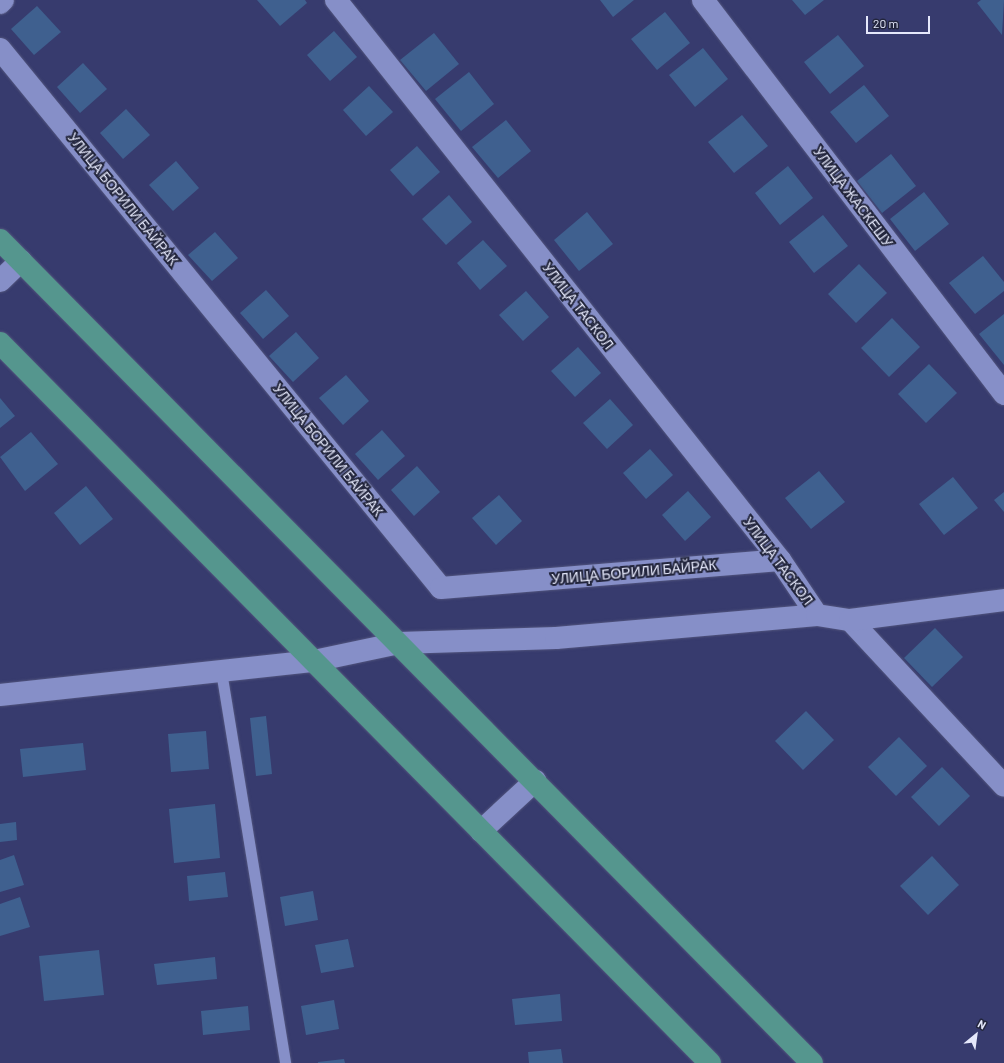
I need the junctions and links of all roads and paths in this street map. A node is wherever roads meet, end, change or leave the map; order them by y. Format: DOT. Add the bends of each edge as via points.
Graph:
graph roads {
  1 [pos="3,0"];
  2 [pos="336,0"];
  3 [pos="703,0"];
  4 [pos="0,3"];
  5 [pos="0,49"];
  6 [pos="0,240"];
  7 [pos="21,261"];
  8 [pos="0,280"];
  9 [pos="0,343"];
  10 [pos="1004,394"];
  11 [pos="780,560"];
  12 [pos="1004,600"];
  13 [pos="818,614"];
  14 [pos="850,620"];
  15 [pos="399,643"];
  16 [pos="314,661"];
  17 [pos="221,671"];
  18 [pos="0,695"];
  19 [pos="535,781"];
  20 [pos="1004,786"];
  21 [pos="481,831"];
  22 [pos="285,1063"];
  23 [pos="710,1063"];
  24 [pos="812,1063"];
  1 -- 4 [label="street"];
  2 -- 11 [label="street, УЛИЦА ТАСКОЛ"];
  3 -- 10 [label="street, УЛИЦА ЖАСКЕШУ"];
  5 -- 11 [label="street, УЛИЦА БОРИЛИ БАЙРАК" via="441,588"];
  6 -- 7 [label="main road"];
  7 -- 8 [label="street"];
  7 -- 15 [label="main road"];
  9 -- 16 [label="main road"];
  11 -- 13 [label="street, УЛИЦА ТАСКОЛ"];
  12 -- 14 [label="street"];
  13 -- 14 [label="street"];
  13 -- 15 [label="street" via="556,638"];
  14 -- 20 [label="street"];
  15 -- 16 [label="street"];
  15 -- 19 [label="main road"];
  16 -- 17 [label="street"];
  16 -- 21 [label="main road"];
  17 -- 18 [label="street"];
  17 -- 22 [label="lane"];
  19 -- 21 [label="street"];
  19 -- 24 [label="main road"];
  21 -- 23 [label="main road"];
}
